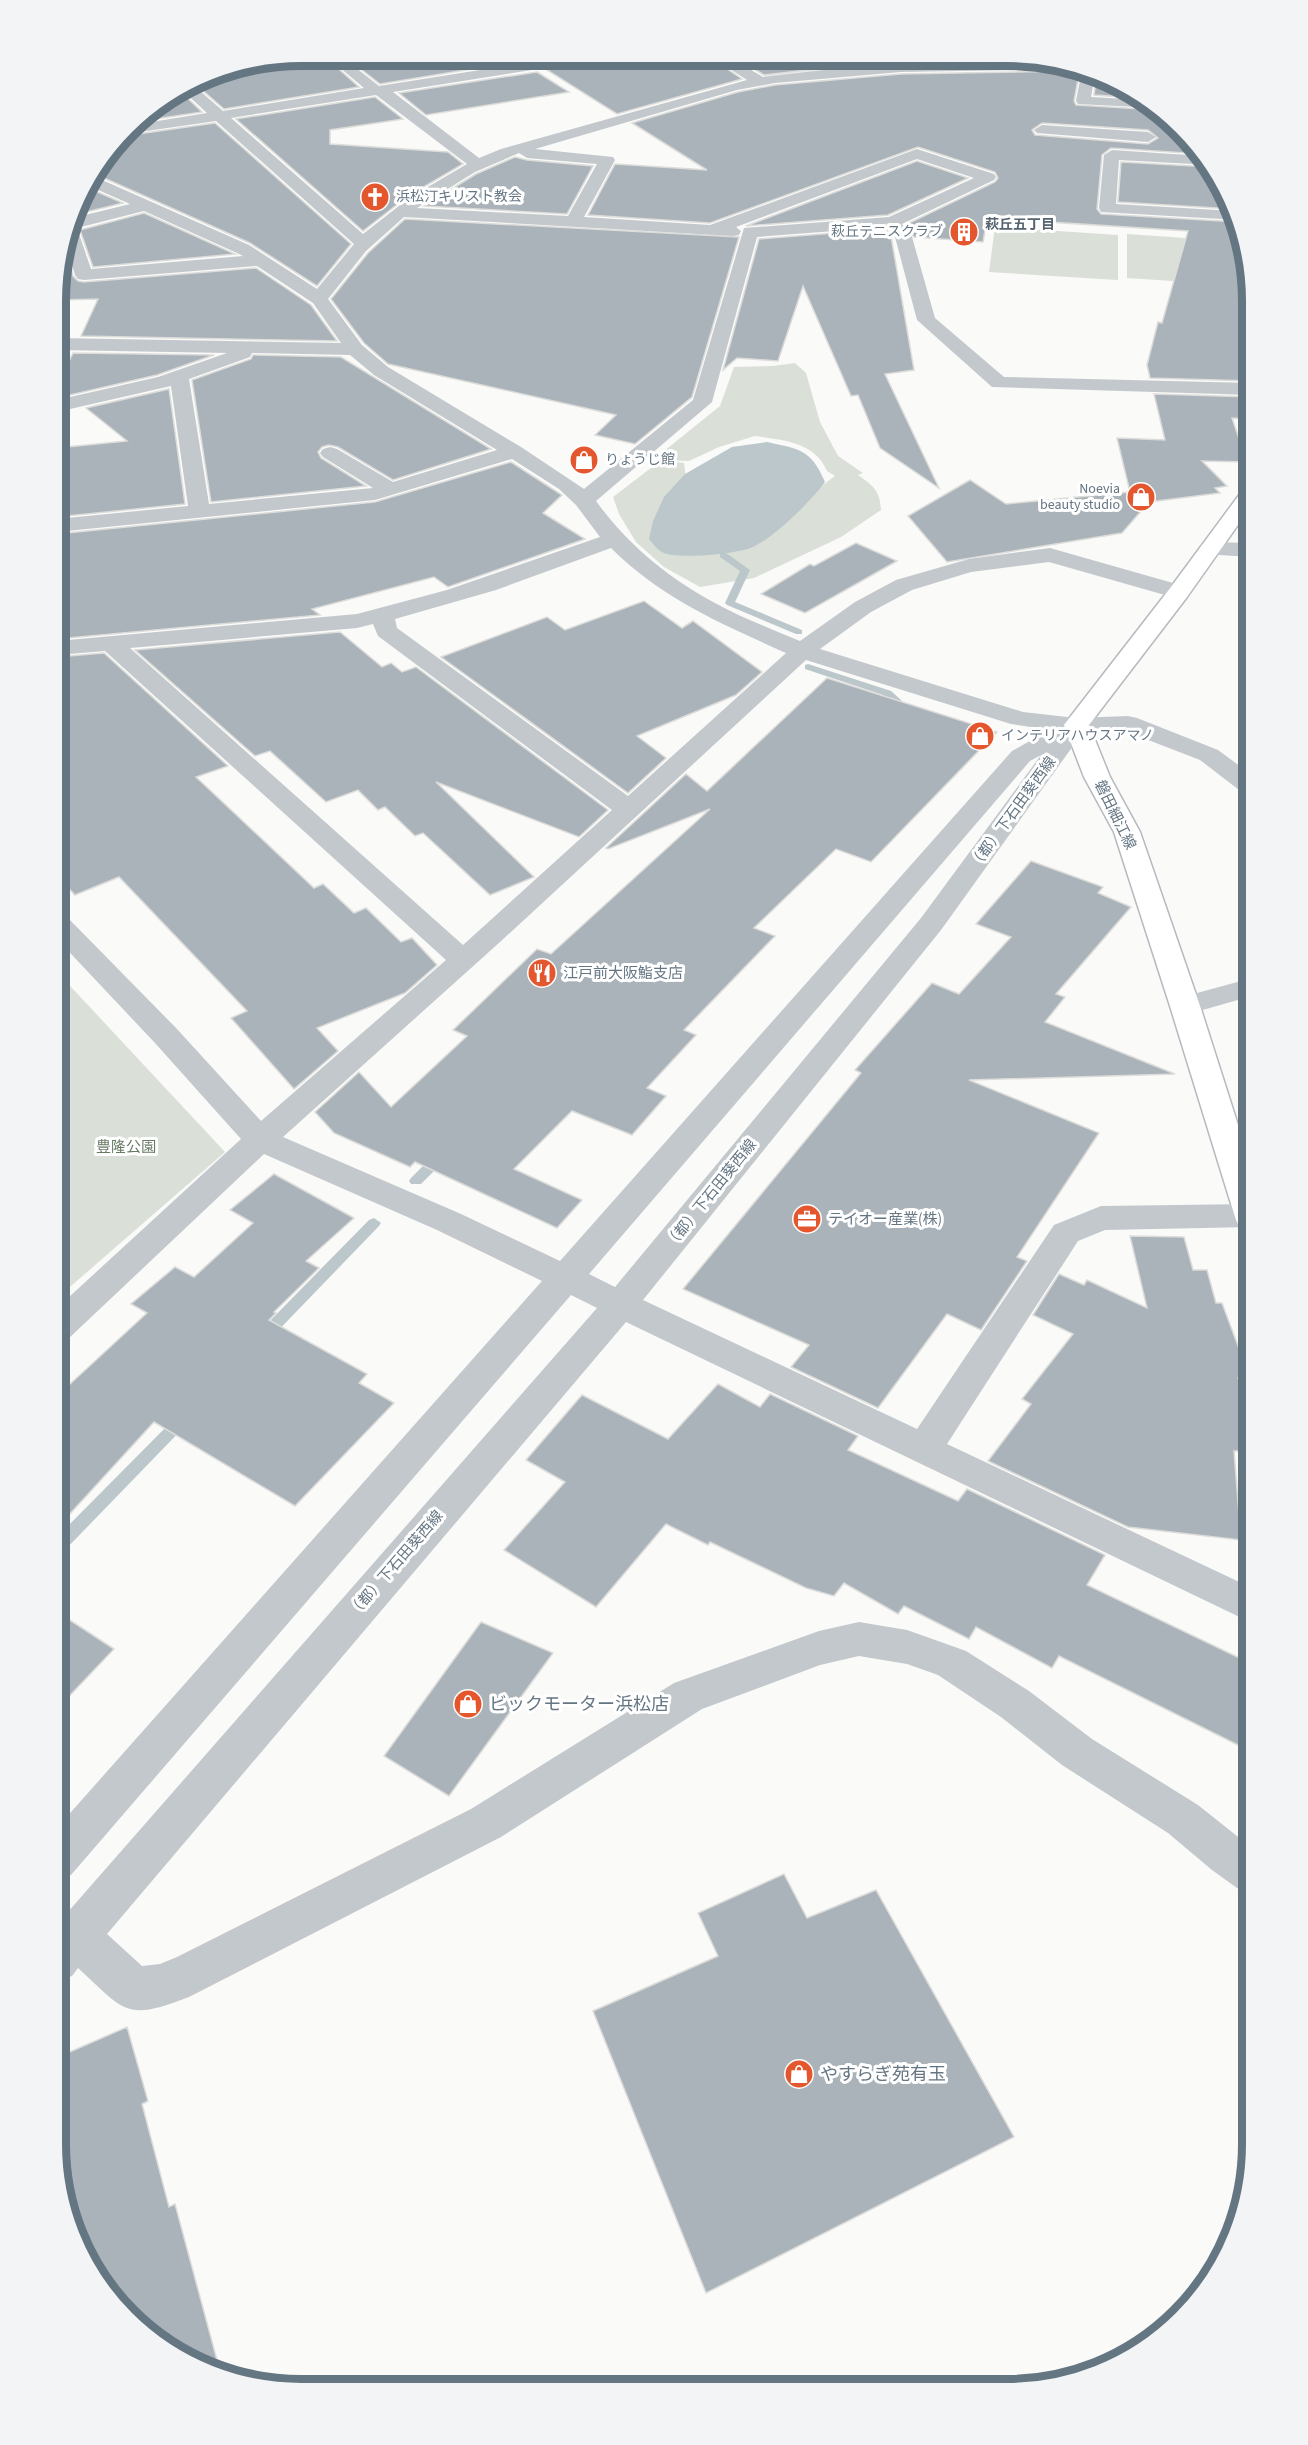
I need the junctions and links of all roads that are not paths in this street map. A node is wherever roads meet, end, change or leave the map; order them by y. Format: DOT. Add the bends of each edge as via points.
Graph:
graph roads {
  1 [pos="346,66"];
  2 [pos="519,66"];
  3 [pos="734,66"];
  4 [pos="1012,66"];
  5 [pos="1087,80"];
  6 [pos="760,81"];
  7 [pos="378,90"];
  8 [pos="193,93"];
  9 [pos="1134,104"];
  10 [pos="218,116"];
  11 [pos="142,128"];
  12 [pos="1042,130"];
  13 [pos="1166,138"];
  14 [pos="507,152"];
  15 [pos="1194,160"];
  16 [pos="476,163"];
  17 [pos="98,184"];
  18 [pos="146,205"];
  19 [pos="403,212"];
  20 [pos="1226,215"];
  21 [pos="573,221"];
  22 [pos="80,222"];
  23 [pos="892,222"];
  24 [pos="711,230"];
  25 [pos="750,232"];
  26 [pos="73,243"];
  27 [pos="364,244"];
  28 [pos="261,261"];
  29 [pos="319,299"];
  30 [pos="66,344"];
  31 [pos="255,348"];
  32 [pos="355,349"];
  33 [pos="179,377"];
  34 [pos="1242,388"];
  35 [pos="66,404"];
  36 [pos="514,451"];
  37 [pos="330,453"];
  38 [pos="391,490"];
  39 [pos="584,500"];
  40 [pos="1242,509"];
  41 [pos="200,512"];
  42 [pos="66,525"];
  43 [pos="615,539"];
  44 [pos="1210,549"];
  45 [pos="1242,550"];
  46 [pos="1179,592"];
  47 [pos="383,615"];
  48 [pos="110,643"];
  49 [pos="66,647"];
  50 [pos="802,651"];
  51 [pos="1076,725"];
  52 [pos="1242,780"];
  53 [pos="628,809"];
  54 [pos="66,932"];
  55 [pos="464,960"];
  56 [pos="1242,990"];
  57 [pos="1185,1006"];
  58 [pos="260,1140"];
  59 [pos="1242,1189"];
  60 [pos="1242,1218"];
  61 [pos="563,1278"];
  62 [pos="620,1305"];
  63 [pos="66,1321"];
  64 [pos="924,1449"];
  65 [pos="1242,1601"];
  66 [pos="66,1850"];
  67 [pos="1242,1866"];
  68 [pos="66,1948"];
  1 -- 7 [label="street"];
  2 -- 7 [label="street"];
  3 -- 6 [label="street"];
  4 -- 6 [label="street" via="856,70"];
  5 -- 9 [label="street" via="1083,101"];
  6 -- 14 [label="street"];
  7 -- 10 [label="street"];
  7 -- 16 [label="street"];
  8 -- 10 [label="street"];
  10 -- 11 [label="street"];
  10 -- 27 [label="street"];
  12 -- 13 [label="street"];
  14 -- 16 [label="street"];
  14 -- 21 [label="street" via="608,160"];
  15 -- 20 [label="street" via="1112,155 1107,208"];
  16 -- 19 [label="street"];
  17 -- 18 [label="street"];
  18 -- 22 [label="street"];
  18 -- 28 [label="street"];
  19 -- 21 [label="street"];
  19 -- 27 [label="street"];
  21 -- 24 [label="street"];
  23 -- 24 [label="street" via="988,177 916,154"];
  23 -- 25 [label="street"];
  23 -- 34 [label="street" via="903,237 926,320 999,383"];
  24 -- 25 [label="street"];
  25 -- 39 [label="street" via="702,402"];
  26 -- 28 [label="street" via="84,275"];
  27 -- 29 [label="street"];
  28 -- 29 [label="street"];
  29 -- 32 [label="street"];
  30 -- 31 [label="street"];
  31 -- 32 [label="street"];
  31 -- 33 [label="street"];
  32 -- 36 [label="street" via="381,371"];
  33 -- 35 [label="street"];
  33 -- 41 [label="street"];
  36 -- 38 [label="street"];
  36 -- 39 [label="street"];
  37 -- 38 [label="street"];
  38 -- 41 [label="street"];
  39 -- 43 [label="street"];
  40 -- 44 [label="main road"];
  41 -- 42 [label="street"];
  43 -- 47 [label="street" via="482,588"];
  43 -- 50 [label="street" via="640,564 691,599"];
  44 -- 45 [label="street"];
  44 -- 46 [label="main road"];
  46 -- 50 [label="street" via="1050,555 969,566 904,585 863,607"];
  46 -- 51 [label="main road"];
  47 -- 48 [label="street" via="357,621"];
  47 -- 53 [label="street" via="386,631"];
  48 -- 49 [label="street"];
  48 -- 55 [label="street"];
  50 -- 51 [label="street" via="1020,719"];
  50 -- 53 [label="street"];
  51 -- 52 [label="street" via="1128,723 1209,755"];
  51 -- 57 [label="main road, 磐田細江線" via="1097,777 1127,832"];
  51 -- 61 [label="street, （都）下石田葵西線" via="1021,756"];
  51 -- 62 [label="street, （都）下石田葵西線" via="931,924"];
  53 -- 55 [label="street"];
  54 -- 58 [label="street"];
  55 -- 58 [label="street"];
  56 -- 57 [label="street"];
  57 -- 59 [label="main road, 磐田細江線"];
  58 -- 61 [label="street" via="449,1222"];
  58 -- 63 [label="street"];
  60 -- 64 [label="street" via="1101,1218 1066,1233"];
  61 -- 62 [label="street"];
  61 -- 66 [label="street, （都）下石田葵西線"];
  62 -- 64 [label="street"];
  62 -- 68 [label="street, （都）下石田葵西線"];
  64 -- 65 [label="street"];
  67 -- 68 [label="street" via="1183,1819 1077,1752 1015,1704 952,1663 907,1647 859,1639 819,1648 688,1696 486,1823 189,1975 160,1986 134,1989"];
}
